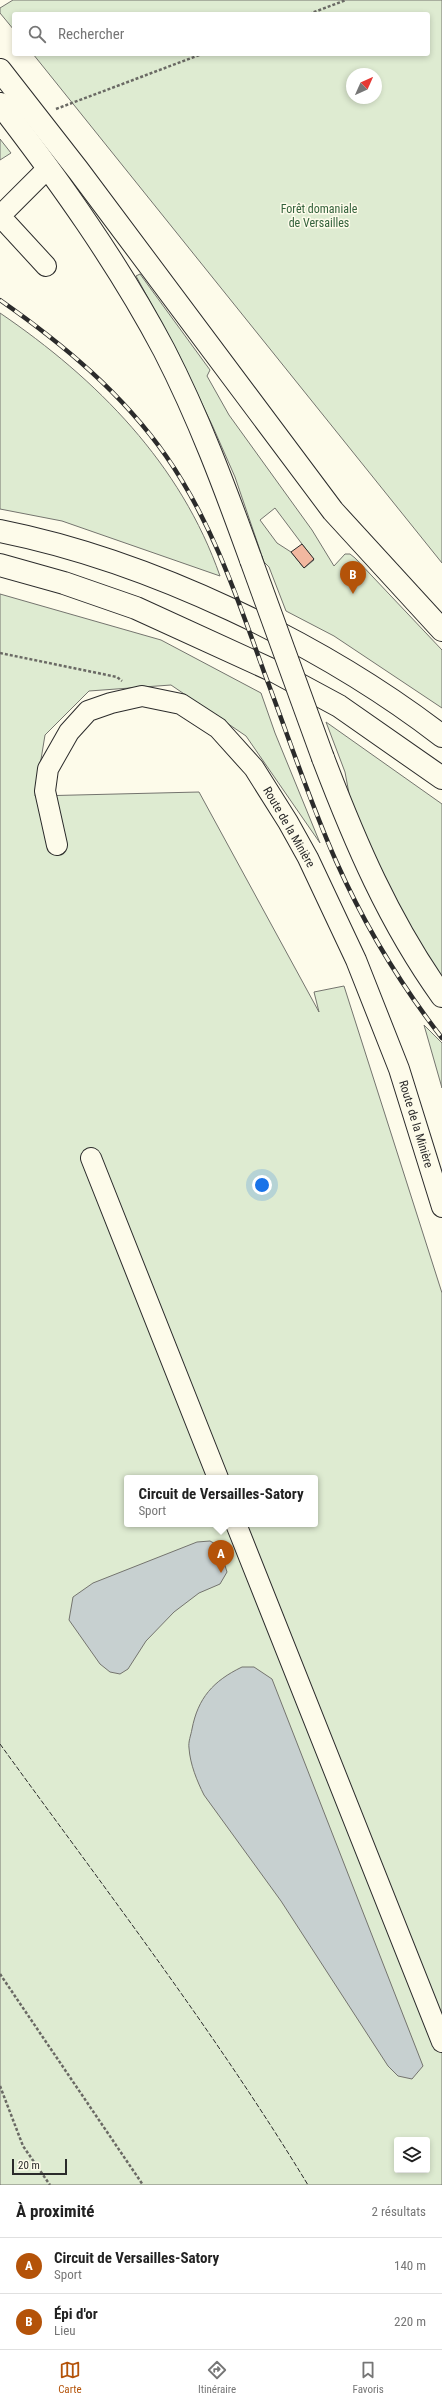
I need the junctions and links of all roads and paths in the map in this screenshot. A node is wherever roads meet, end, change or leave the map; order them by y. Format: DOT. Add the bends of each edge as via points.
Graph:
graph roads {
  1 [pos="346,0"];
  2 [pos="314,12"];
  3 [pos="197,56"];
  4 [pos="0,70"];
  5 [pos="0,104"];
  6 [pos="54,109"];
  7 [pos="48,168"];
  8 [pos="46,266"];
  9 [pos="0,531"];
  10 [pos="0,565"];
  11 [pos="442,630"];
  12 [pos="0,653"];
  13 [pos="142,696"];
  14 [pos="442,736"];
  15 [pos="442,778"];
  16 [pos="57,845"];
  17 [pos="442,996"];
  18 [pos="91,1158"];
  19 [pos="442,1207"];
  20 [pos="217,1475"];
  21 [pos="237,1527"];
  22 [pos="0,1974"];
  23 [pos="442,2042"];
  24 [pos="0,2086"];
  25 [pos="50,2185"];
  26 [pos="142,2185"];
  1 -- 2 [label="path"];
  3 -- 6 [label="path"];
  4 -- 11 [label="highway" via="333,511"];
  5 -- 7 [label="highway"];
  7 -- 8 [label="street" via="0,216"];
  7 -- 17 [label="highway, bridge" via="111,258 164,350 210,448 354,837 385,905"];
  9 -- 14 [label="highway" via="74,550 144,574 222,606 358,677"];
  10 -- 15 [label="highway" via="64,582 136,608 276,672 339,706"];
  12 -- 13 [label="path" via="117,677"];
  13 -- 16 [label="street, Route de la Minière" via="88,711 69,732 48,769 45,791"];
  13 -- 19 [label="street, Route de la Minière" via="181,704 218,728 254,768 288,822 308,858 356,960 399,1069"];
  18 -- 20 [label="street"];
  21 -- 23 [label="street"];
  22 -- 26 [label="path"];
  24 -- 25 [label="path" via="23,2146"];
}
